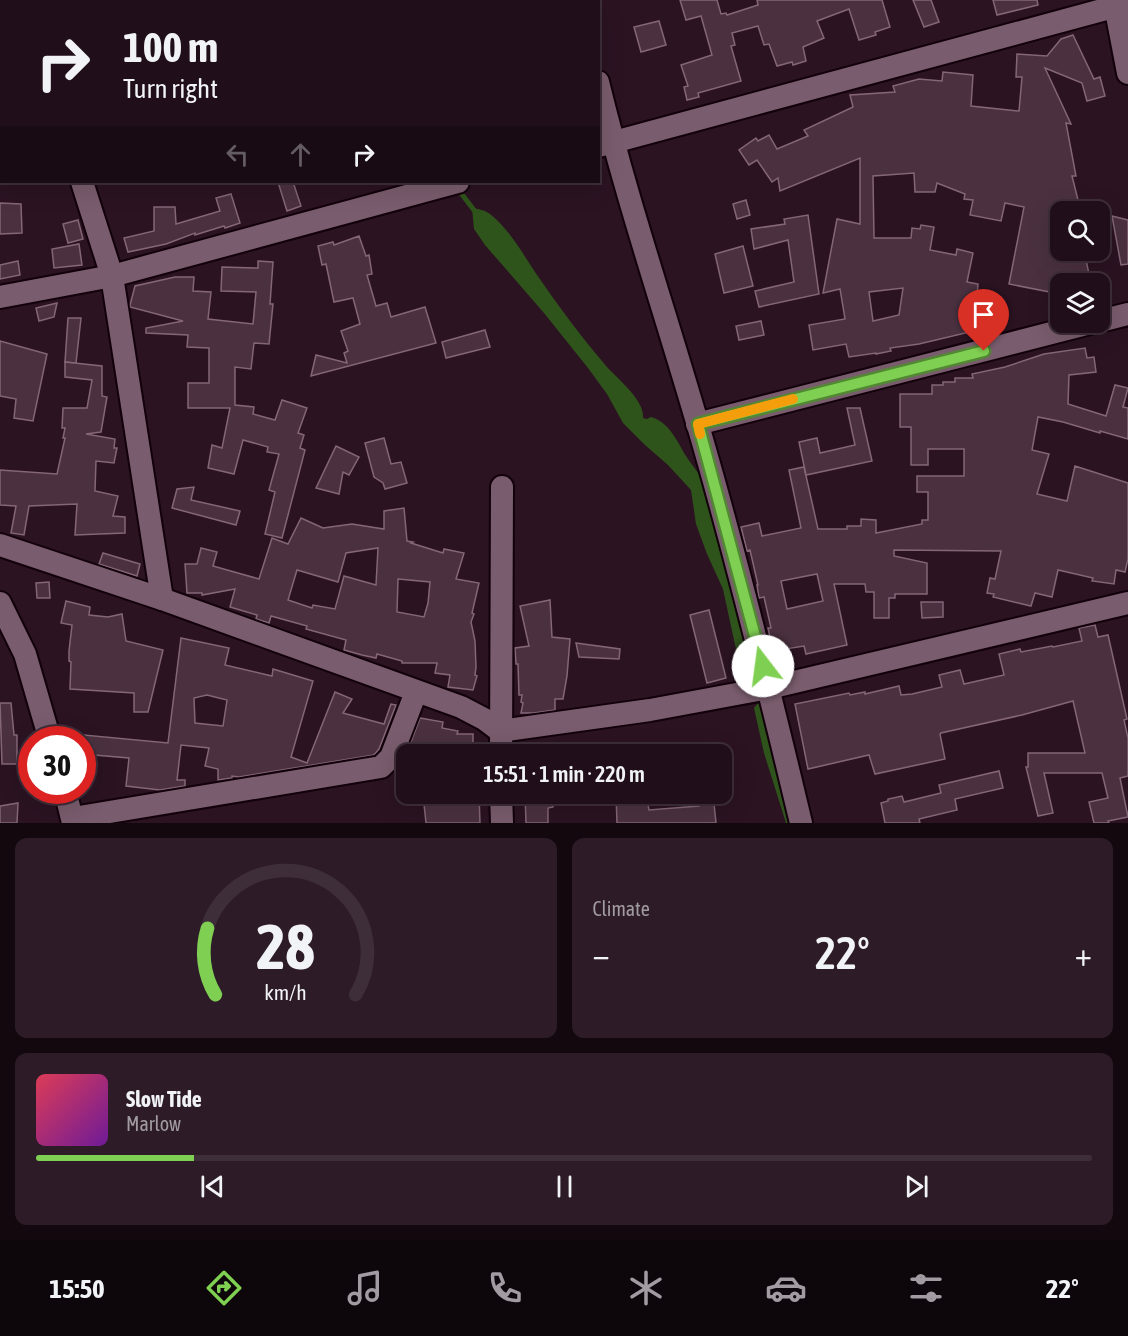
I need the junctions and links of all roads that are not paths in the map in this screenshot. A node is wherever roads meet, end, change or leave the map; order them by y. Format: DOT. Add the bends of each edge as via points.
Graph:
graph roads {
  1 [pos="1119,3"];
  2 [pos="1128,73"];
  3 [pos="600,98"];
  4 [pos="606,144"];
  5 [pos="82,183"];
  6 [pos="455,183"];
  7 [pos="112,276"];
  8 [pos="0,297"];
  9 [pos="1128,314"];
  10 [pos="1110,318"];
  11 [pos="1051,333"];
  12 [pos="698,424"];
  13 [pos="502,487"];
  14 [pos="0,545"];
  15 [pos="162,599"];
  16 [pos="0,603"];
  17 [pos="1128,603"];
  18 [pos="769,688"];
  19 [pos="416,692"];
  20 [pos="46,726"];
  21 [pos="500,731"];
  22 [pos="501,744"];
  23 [pos="69,804"];
  24 [pos="501,804"];
  25 [pos="73,820"];
  26 [pos="502,823"];
  27 [pos="801,823"];
  1 -- 2 [label="street"];
  1 -- 4 [label="street"];
  3 -- 4 [label="street"];
  4 -- 12 [label="street"];
  5 -- 7 [label="street"];
  6 -- 7 [label="street"];
  7 -- 8 [label="street"];
  7 -- 15 [label="street"];
  9 -- 10 [label="street"];
  11 -- 12 [label="street"];
  12 -- 18 [label="street"];
  13 -- 21 [label="street"];
  14 -- 15 [label="street"];
  15 -- 19 [label="street"];
  16 -- 20 [label="street" via="25,654"];
  17 -- 18 [label="street"];
  18 -- 21 [label="street"];
  18 -- 27 [label="street"];
  19 -- 21 [label="street" via="461,707"];
  19 -- 25 [label="street" via="391,757 381,767"];
  21 -- 22 [label="street"];
  23 -- 25 [label="street"];
  24 -- 26 [label="street"];
}
